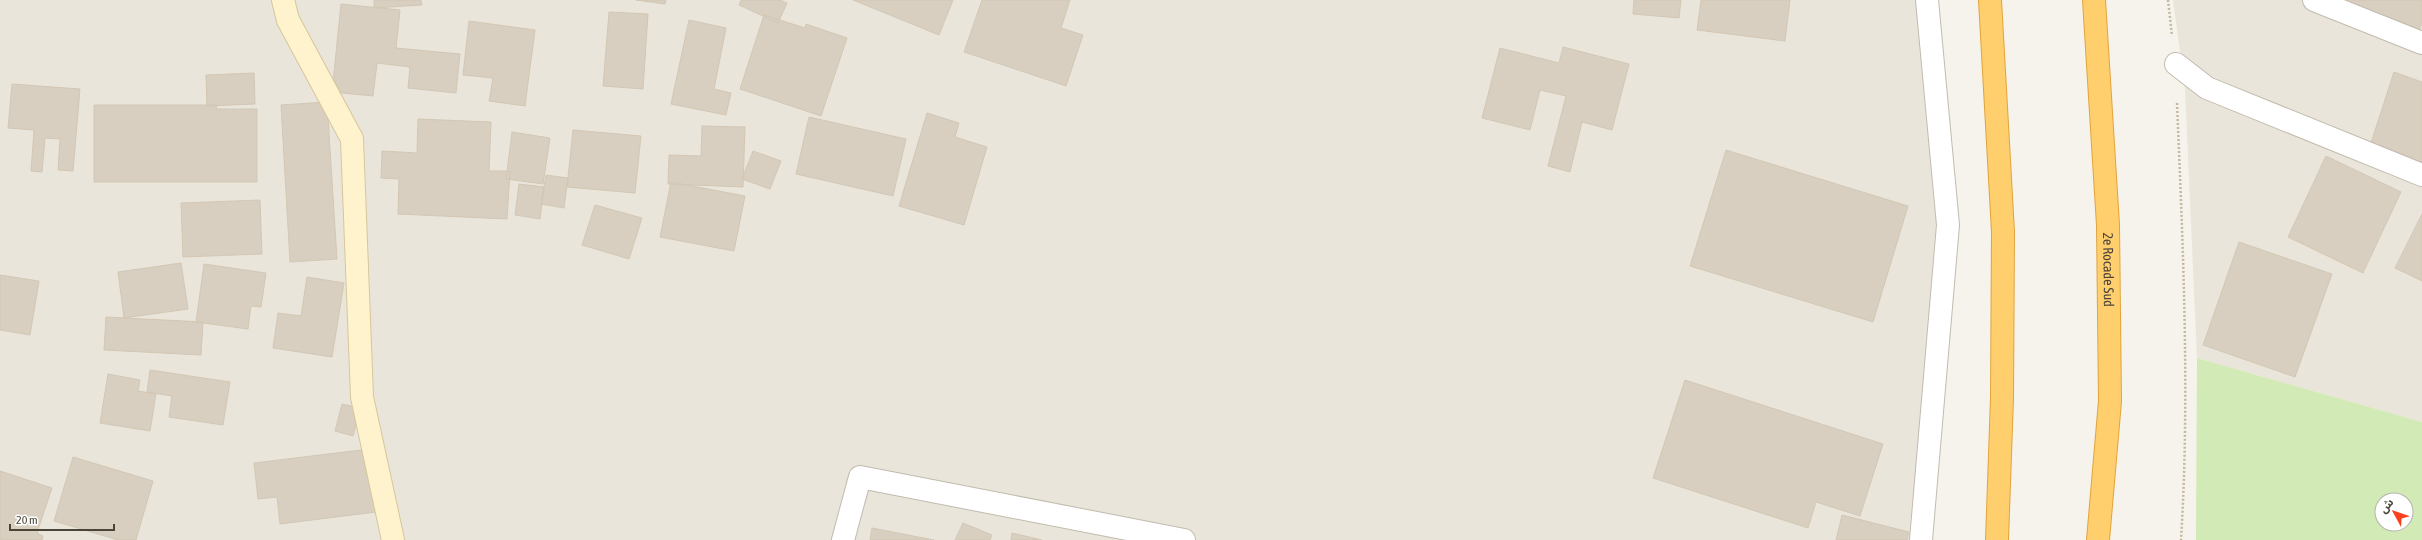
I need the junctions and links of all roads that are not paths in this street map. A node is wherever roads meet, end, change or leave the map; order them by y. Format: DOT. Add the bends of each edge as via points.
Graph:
graph roads {
  1 [pos="282,0"];
  2 [pos="1927,0"];
  3 [pos="1990,0"];
  4 [pos="2094,0"];
  5 [pos="2314,0"];
  6 [pos="2422,43"];
  7 [pos="2176,64"];
  8 [pos="2422,175"];
  9 [pos="393,540"];
  10 [pos="843,540"];
  11 [pos="1184,540"];
  12 [pos="1920,540"];
  13 [pos="1997,540"];
  14 [pos="2098,540"];
  1 -- 9 [label="street" via="288,20 352,139 362,397"];
  2 -- 12 [label="street" via="1948,225"];
  3 -- 13 [label="highway" via="2003,232 2002,398"];
  4 -- 14 [label="highway, 2e Rocade Sud" via="2108,225 2110,401"];
  5 -- 6 [label="street"];
  7 -- 8 [label="street" via="2207,88"];
  10 -- 11 [label="street" via="860,477"];
}
